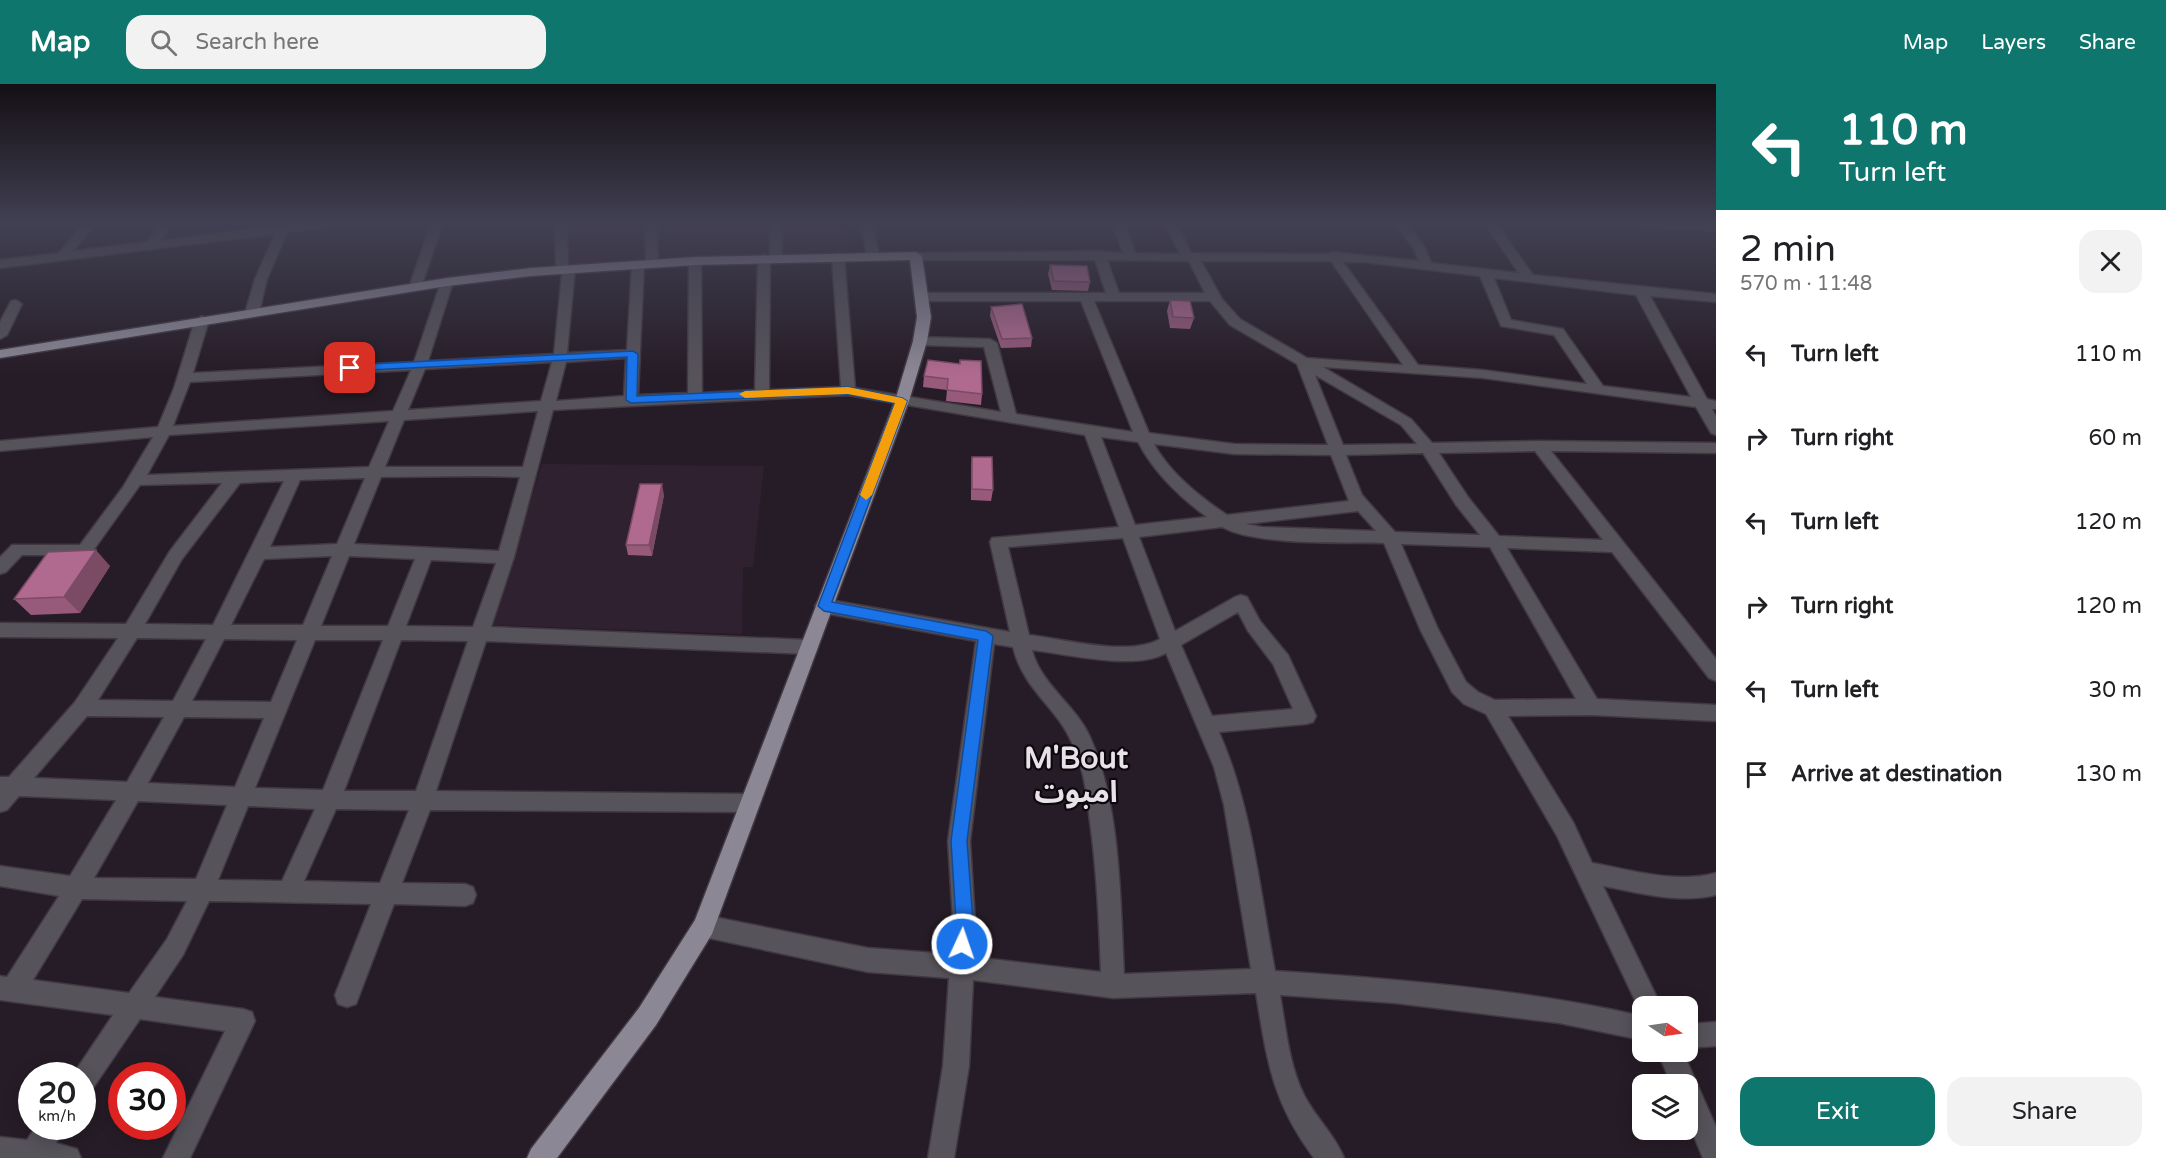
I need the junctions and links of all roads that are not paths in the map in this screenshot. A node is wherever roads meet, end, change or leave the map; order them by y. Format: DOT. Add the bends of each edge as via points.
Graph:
graph roads {
  1 [pos="263,274"];
  2 [pos="417,274"];
  3 [pos="514,274"];
  4 [pos="566,274"];
  5 [pos="644,274"];
  6 [pos="695,274"];
  7 [pos="769,274"];
  8 [pos="839,274"];
  9 [pos="919,274"];
  10 [pos="1106,274"];
  11 [pos="1200,274"];
  12 [pos="1346,274"];
  13 [pos="1486,274"];
  14 [pos="1503,274"];
  15 [pos="1526,274"];
  16 [pos="1528,277"];
  17 [pos="447,282"];
  18 [pos="415,287"];
  19 [pos="1641,292"];
  20 [pos="922,297"];
  21 [pos="1086,297"];
  22 [pos="1114,297"];
  23 [pos="1213,297"];
  24 [pos="1714,300"];
  25 [pos="0,306"];
  26 [pos="252,313"];
  27 [pos="202,320"];
  28 [pos="0,335"];
  29 [pos="920,341"];
  30 [pos="0,354"];
  31 [pos="633,354"];
  32 [pos="560,358"];
  33 [pos="1303,362"];
  34 [pos="420,364"];
  35 [pos="1414,370"];
  36 [pos="186,378"];
  37 [pos="1599,390"];
  38 [pos="848,391"];
  39 [pos="762,394"];
  40 [pos="695,396"];
  41 [pos="631,400"];
  42 [pos="902,401"];
  43 [pos="1710,404"];
  44 [pos="546,407"];
  45 [pos="398,416"];
  46 [pos="1010,418"];
  47 [pos="1716,430"];
  48 [pos="163,431"];
  49 [pos="1091,431"];
  50 [pos="1143,437"];
  51 [pos="0,446"];
  52 [pos="1539,446"];
  53 [pos="1426,448"];
  54 [pos="1716,448"];
  55 [pos="1338,449"];
  56 [pos="376,471"];
  57 [pos="529,472"];
  58 [pos="294,476"];
  59 [pos="234,479"];
  60 [pos="136,480"];
  61 [pos="1360,506"];
  62 [pos="1224,521"];
  63 [pos="1129,532"];
  64 [pos="1390,537"];
  65 [pos="1496,543"];
  66 [pos="1615,546"];
  67 [pos="344,550"];
  68 [pos="260,553"];
  69 [pos="425,554"];
  70 [pos="506,557"];
  71 [pos="0,568"];
  72 [pos="824,606"];
  73 [pos="0,630"];
  74 [pos="133,630"];
  75 [pos="219,630"];
  76 [pos="310,632"];
  77 [pos="394,634"];
  78 [pos="481,634"];
  79 [pos="986,636"];
  80 [pos="1021,641"];
  81 [pos="1171,642"];
  82 [pos="809,646"];
  83 [pos="1709,656"];
  84 [pos="1716,673"];
  85 [pos="1591,707"];
  86 [pos="82,708"];
  87 [pos="1493,708"];
  88 [pos="178,709"];
  89 [pos="276,710"];
  90 [pos="1716,713"];
  91 [pos="1206,725"];
  92 [pos="4,792"];
  93 [pos="133,792"];
  94 [pos="242,795"];
  95 [pos="330,800"];
  96 [pos="423,800"];
  97 [pos="750,803"];
  98 [pos="1585,872"];
  99 [pos="0,876"];
  100 [pos="1716,884"];
  101 [pos="78,888"];
  102 [pos="202,891"];
  103 [pos="288,892"];
  104 [pos="386,894"];
  105 [pos="465,895"];
  106 [pos="704,926"];
  107 [pos="961,967"];
  108 [pos="1265,981"];
  109 [pos="1113,986"];
  110 [pos="6,989"];
  111 [pos="347,995"];
  112 [pos="1644,996"];
  113 [pos="134,1008"];
  114 [pos="1632,1026"];
  115 [pos="1716,1034"];
  116 [pos="1698,1035"];
  117 [pos="96,1062"];
  118 [pos="1698,1116"];
  119 [pos="42,1140"];
  120 [pos="0,1150"];
  121 [pos="31,1156"];
  122 [pos="68,1158"];
  123 [pos="176,1158"];
  124 [pos="540,1158"];
  125 [pos="941,1158"];
  126 [pos="1331,1158"];
  127 [pos="1716,1158"];
  1 -- 26 [label="street"];
  2 -- 18 [label="street"];
  3 -- 17 [label="main road"];
  4 -- 32 [label="street"];
  5 -- 31 [label="street"];
  6 -- 40 [label="street"];
  7 -- 39 [label="street"];
  8 -- 38 [label="street"];
  9 -- 20 [label="main road"];
  10 -- 22 [label="street"];
  11 -- 23 [label="street"];
  12 -- 35 [label="street"];
  13 -- 37 [label="street" via="1506,323 1558,332"];
  14 -- 16 [label="street"];
  15 -- 16 [label="street"];
  16 -- 19 [label="street"];
  17 -- 18 [label="main road"];
  17 -- 34 [label="street"];
  18 -- 26 [label="main road"];
  19 -- 24 [label="street"];
  19 -- 43 [label="street"];
  20 -- 21 [label="street"];
  20 -- 29 [label="main road"];
  21 -- 22 [label="street"];
  21 -- 50 [label="street"];
  22 -- 23 [label="street"];
  23 -- 33 [label="street" via="1235,322"];
  25 -- 28 [label="street" via="16,304"];
  26 -- 27 [label="main road"];
  27 -- 30 [label="main road"];
  27 -- 36 [label="street"];
  29 -- 42 [label="main road"];
  29 -- 46 [label="street" via="990,343"];
  31 -- 32 [label="street"];
  31 -- 41 [label="street"];
  32 -- 34 [label="street"];
  32 -- 44 [label="street"];
  33 -- 35 [label="street"];
  33 -- 53 [label="street" via="1406,422"];
  33 -- 55 [label="street"];
  34 -- 36 [label="street"];
  34 -- 45 [label="street"];
  35 -- 37 [label="street" via="1483,374"];
  36 -- 48 [label="street"];
  37 -- 43 [label="street"];
  38 -- 39 [label="street"];
  38 -- 42 [label="street"];
  39 -- 40 [label="street"];
  40 -- 41 [label="street"];
  41 -- 44 [label="street"];
  42 -- 46 [label="street"];
  42 -- 72 [label="main road"];
  43 -- 47 [label="street"];
  44 -- 45 [label="street"];
  44 -- 57 [label="street"];
  45 -- 48 [label="street"];
  45 -- 56 [label="street"];
  46 -- 49 [label="street"];
  48 -- 51 [label="street"];
  48 -- 60 [label="street"];
  49 -- 50 [label="street"];
  49 -- 63 [label="street"];
  50 -- 55 [label="street" via="1234,449"];
  50 -- 62 [label="street" via="1155,460 1201,505"];
  52 -- 53 [label="street"];
  52 -- 54 [label="street"];
  52 -- 66 [label="street"];
  53 -- 55 [label="street"];
  53 -- 65 [label="street"];
  55 -- 61 [label="street"];
  56 -- 57 [label="street"];
  56 -- 58 [label="street"];
  56 -- 67 [label="street"];
  57 -- 70 [label="street"];
  58 -- 59 [label="street"];
  58 -- 68 [label="street"];
  59 -- 60 [label="street"];
  59 -- 74 [label="street" via="176,555"];
  60 -- 71 [label="street" via="84,551 18,549"];
  61 -- 62 [label="street"];
  61 -- 64 [label="street"];
  62 -- 63 [label="street"];
  62 -- 64 [label="street" via="1237,528 1262,532"];
  63 -- 80 [label="street" via="998,542"];
  63 -- 81 [label="street"];
  64 -- 65 [label="street"];
  64 -- 87 [label="street" via="1429,628 1460,687 1471,698"];
  65 -- 66 [label="street"];
  65 -- 85 [label="street"];
  66 -- 83 [label="street"];
  67 -- 68 [label="street"];
  67 -- 69 [label="street"];
  67 -- 76 [label="street"];
  68 -- 75 [label="street"];
  69 -- 70 [label="street"];
  69 -- 77 [label="street"];
  70 -- 78 [label="street"];
  72 -- 79 [label="street"];
  72 -- 82 [label="main road"];
  73 -- 74 [label="street"];
  74 -- 75 [label="street"];
  74 -- 86 [label="street"];
  75 -- 76 [label="street"];
  75 -- 88 [label="street"];
  76 -- 77 [label="street"];
  76 -- 89 [label="street"];
  77 -- 78 [label="street"];
  77 -- 95 [label="street"];
  78 -- 82 [label="street"];
  78 -- 96 [label="street"];
  79 -- 80 [label="street"];
  79 -- 107 [label="street" via="959,841 964,921"];
  80 -- 81 [label="street" via="1117,654 1155,651"];
  80 -- 109 [label="street" via="1031,671 1080,737 1094,773 1108,873"];
  81 -- 91 [label="street"];
  81 -- 91 [label="street" via="1241,602 1281,660 1306,716"];
  82 -- 97 [label="main road"];
  83 -- 84 [label="street"];
  85 -- 87 [label="street"];
  85 -- 90 [label="street"];
  86 -- 88 [label="street"];
  86 -- 92 [label="street"];
  87 -- 98 [label="street" via="1565,829"];
  88 -- 89 [label="street"];
  88 -- 93 [label="street"];
  89 -- 94 [label="street"];
  91 -- 108 [label="street" via="1224,767 1234,805"];
  92 -- 93 [label="street"];
  93 -- 94 [label="street"];
  93 -- 101 [label="street"];
  94 -- 95 [label="street"];
  94 -- 102 [label="street"];
  95 -- 96 [label="street"];
  95 -- 103 [label="street"];
  96 -- 97 [label="street"];
  96 -- 104 [label="street"];
  97 -- 106 [label="main road"];
  98 -- 100 [label="street" via="1689,889"];
  98 -- 112 [label="street"];
  99 -- 101 [label="street"];
  101 -- 102 [label="street"];
  101 -- 110 [label="street"];
  102 -- 103 [label="street"];
  102 -- 113 [label="street" via="175,947"];
  103 -- 104 [label="street"];
  104 -- 105 [label="street"];
  104 -- 111 [label="street"];
  106 -- 107 [label="street" via="842,956"];
  106 -- 124 [label="main road" via="655,1008"];
  107 -- 109 [label="street"];
  107 -- 125 [label="street" via="956,1066"];
  108 -- 109 [label="street"];
  108 -- 114 [label="street" via="1395,991 1559,1011"];
  108 -- 126 [label="street" via="1288,1094"];
  110 -- 113 [label="street"];
  113 -- 117 [label="street"];
  113 -- 123 [label="street" via="243,1021"];
  115 -- 116 [label="street"];
  118 -- 127 [label="street"];
  119 -- 121 [label="street"];
  120 -- 121 [label="street"];
  121 -- 122 [label="street"];
}
